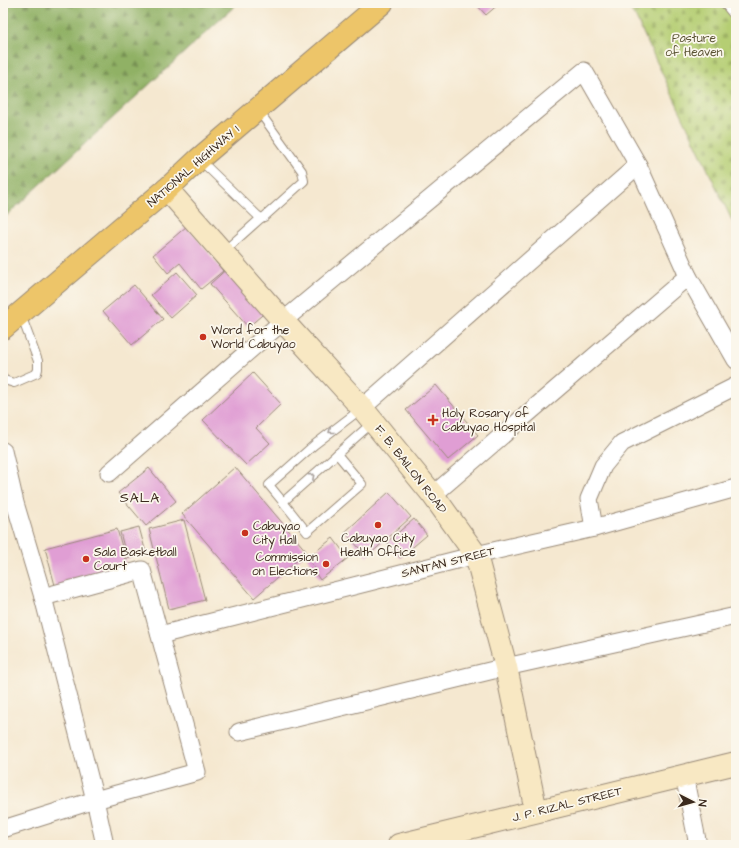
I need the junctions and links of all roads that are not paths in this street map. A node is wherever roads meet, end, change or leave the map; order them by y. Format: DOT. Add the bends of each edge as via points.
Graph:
graph roads {
  1 [pos="382,3"];
  2 [pos="724,3"];
  3 [pos="736,18"];
  4 [pos="257,110"];
  5 [pos="199,160"];
  6 [pos="638,165"];
  7 [pos="167,189"];
  8 [pos="260,218"];
  9 [pos="223,252"];
  10 [pos="688,276"];
  11 [pos="20,314"];
  12 [pos="283,321"];
  13 [pos="3,328"];
  14 [pos="736,360"];
  15 [pos="3,378"];
  16 [pos="736,386"];
  17 [pos="368,415"];
  18 [pos="3,451"];
  19 [pos="337,454"];
  20 [pos="109,473"];
  21 [pos="736,488"];
  22 [pos="433,495"];
  23 [pos="283,502"];
  24 [pos="9,507"];
  25 [pos="594,528"];
  26 [pos="476,555"];
  27 [pos="43,597"];
  28 [pos="736,616"];
  29 [pos="160,635"];
  30 [pos="506,667"];
  31 [pos="239,732"];
  32 [pos="736,764"];
  33 [pos="684,775"];
  34 [pos="95,800"];
  35 [pos="536,811"];
  36 [pos="3,829"];
  37 [pos="105,845"];
  38 [pos="398,845"];
  39 [pos="698,845"];
  1 -- 4 [label="highway, NATIONAL HIGHWAY 1"];
  2 -- 3 [label="lane"];
  4 -- 5 [label="highway, NATIONAL HIGHWAY 1"];
  4 -- 8 [label="lane" via="302,171 304,181"];
  5 -- 7 [label="highway, NATIONAL HIGHWAY 1"];
  5 -- 8 [label="lane"];
  6 -- 10 [label="street"];
  6 -- 12 [label="street" via="584,71"];
  6 -- 17 [label="street"];
  7 -- 9 [label="street, F. B. BAILON ROAD"];
  7 -- 11 [label="highway, NATIONAL HIGHWAY 1"];
  8 -- 9 [label="lane"];
  9 -- 12 [label="street, F. B. BAILON ROAD"];
  10 -- 14 [label="street"];
  10 -- 22 [label="street"];
  11 -- 13 [label="highway, NATIONAL HIGHWAY 1"];
  11 -- 15 [label="lane" via="38,361 37,373 14,383"];
  12 -- 17 [label="street, F. B. BAILON ROAD"];
  12 -- 20 [label="street"];
  16 -- 25 [label="street" via="622,444 603,466 589,499"];
  17 -- 19 [label="lane"];
  17 -- 22 [label="street, F. B. BAILON ROAD"];
  17 -- 23 [label="lane, one-way" via="314,445 269,485"];
  18 -- 24 [label="street"];
  23 -- 19 [label="lane, one-way"];
  19 -- 23 [label="lane" via="362,484 306,532"];
  21 -- 25 [label="street, SANTAN STREET"];
  22 -- 26 [label="street, F. B. BAILON ROAD"];
  24 -- 27 [label="street"];
  25 -- 26 [label="street, SANTAN STREET"];
  26 -- 29 [label="street, SANTAN STREET"];
  26 -- 30 [label="street, F. B. BAILON ROAD"];
  27 -- 29 [label="street" via="142,570"];
  27 -- 34 [label="street"];
  28 -- 30 [label="street"];
  29 -- 34 [label="street" via="197,772"];
  30 -- 31 [label="street"];
  30 -- 35 [label="street, F. B. BAILON ROAD"];
  32 -- 33 [label="street, J. P. RIZAL STREET"];
  33 -- 35 [label="street, J. P. RIZAL STREET"];
  33 -- 39 [label="street"];
  34 -- 36 [label="street"];
  34 -- 37 [label="street"];
  35 -- 38 [label="street, J. P. RIZAL STREET"];
}
